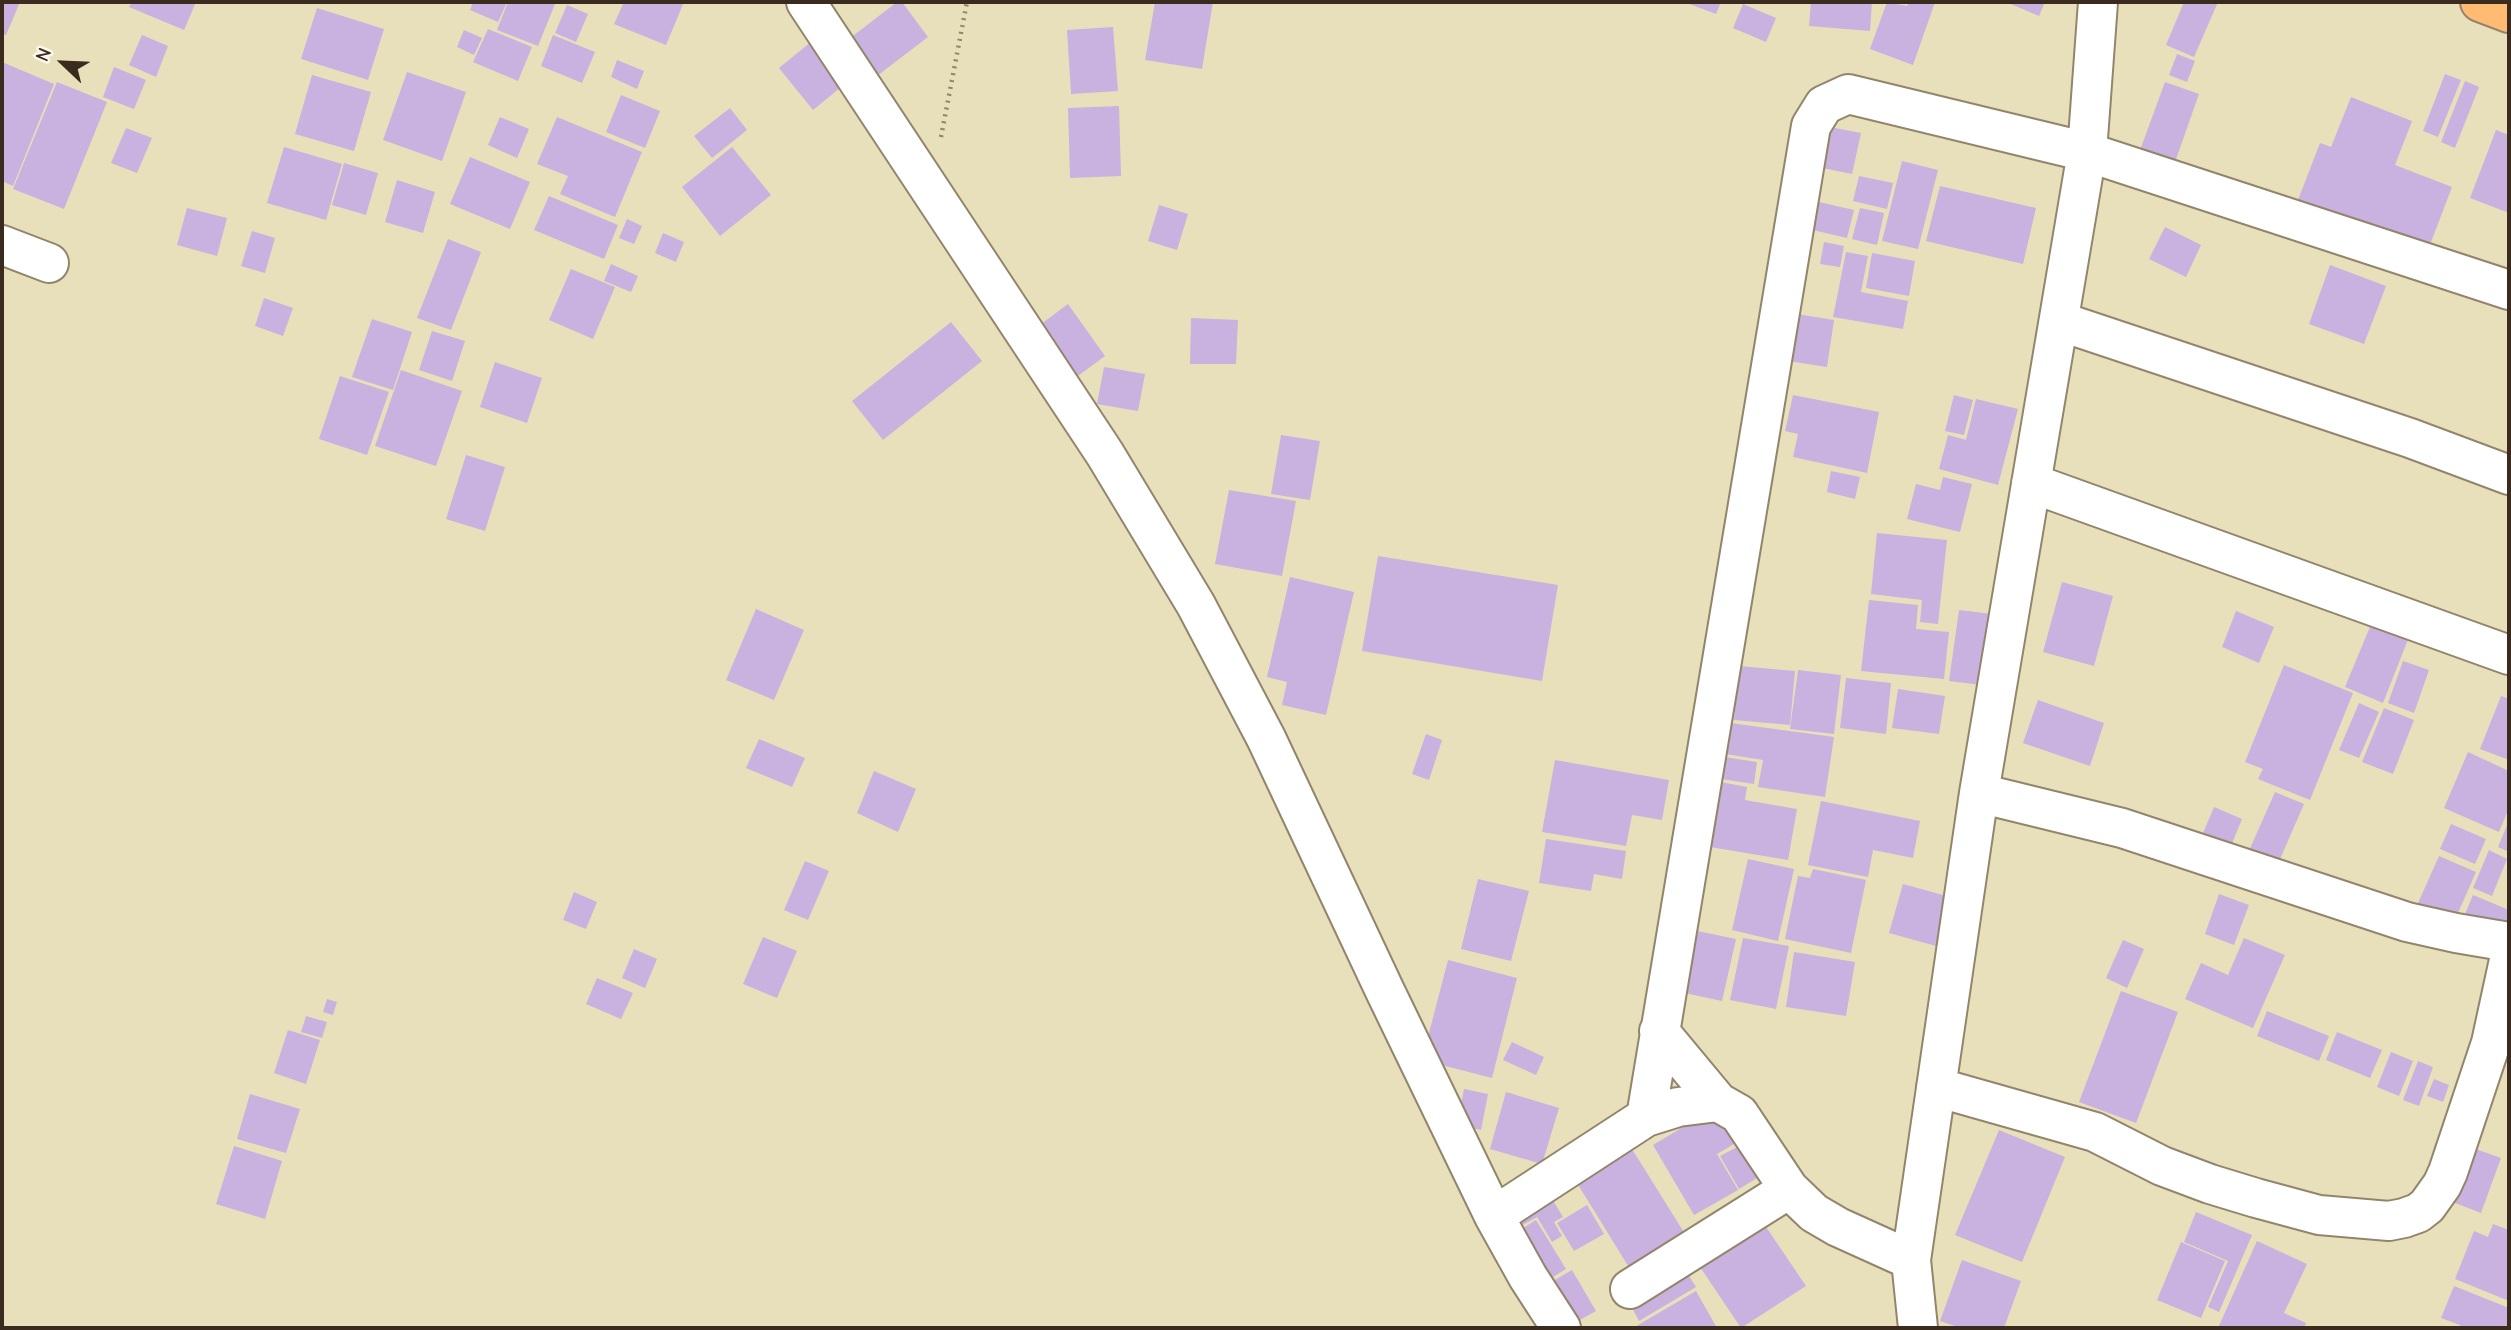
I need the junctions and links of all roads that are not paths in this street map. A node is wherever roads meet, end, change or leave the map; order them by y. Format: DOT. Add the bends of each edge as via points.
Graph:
graph roads {
  1 [pos="806,2"];
  2 [pos="2098,2"];
  3 [pos="2480,2"];
  4 [pos="2509,13"];
  5 [pos="2087,152"];
  6 [pos="2,245"];
  7 [pos="49,263"];
  8 [pos="2509,290"];
  9 [pos="2059,321"];
  10 [pos="2509,475"];
  11 [pos="2031,482"];
  12 [pos="2509,656"];
  13 [pos="1979,793"];
  14 [pos="2509,942"];
  15 [pos="2509,960"];
  16 [pos="1659,1031"];
  17 [pos="1936,1087"];
  18 [pos="1718,1102"];
  19 [pos="1646,1117"];
  20 [pos="1788,1189"];
  21 [pos="1494,1216"];
  22 [pos="1911,1260"];
  23 [pos="1630,1289"];
  24 [pos="1561,1328"];
  25 [pos="1917,1328"];
  1 -- 21 [label="street" via="1105,454 1196,605 1266,738"];
  2 -- 5 [label="street"];
  3 -- 4 [label="highway"];
  5 -- 8 [label="street"];
  5 -- 9 [label="street"];
  5 -- 16 [label="street" via="1848,94 1824,105 1811,126"];
  6 -- 7 [label="street"];
  9 -- 10 [label="street"];
  9 -- 11 [label="street"];
  11 -- 12 [label="street"];
  11 -- 13 [label="street"];
  13 -- 14 [label="street" via="2122,828 2407,922"];
  13 -- 17 [label="street"];
  15 -- 17 [label="street" via="2491,1043 2448,1172 2427,1206 2404,1218 2389,1221 2319,1215 2256,1198 2162,1166 2086,1129"];
  16 -- 18 [label="street"];
  16 -- 19 [label="street"];
  17 -- 22 [label="street"];
  18 -- 19 [label="street"];
  18 -- 20 [label="street" via="1739,1114"];
  19 -- 21 [label="street"];
  20 -- 22 [label="street" via="1838,1227"];
  20 -- 23 [label="street"];
  21 -- 24 [label="street"];
  22 -- 25 [label="street"];
}
